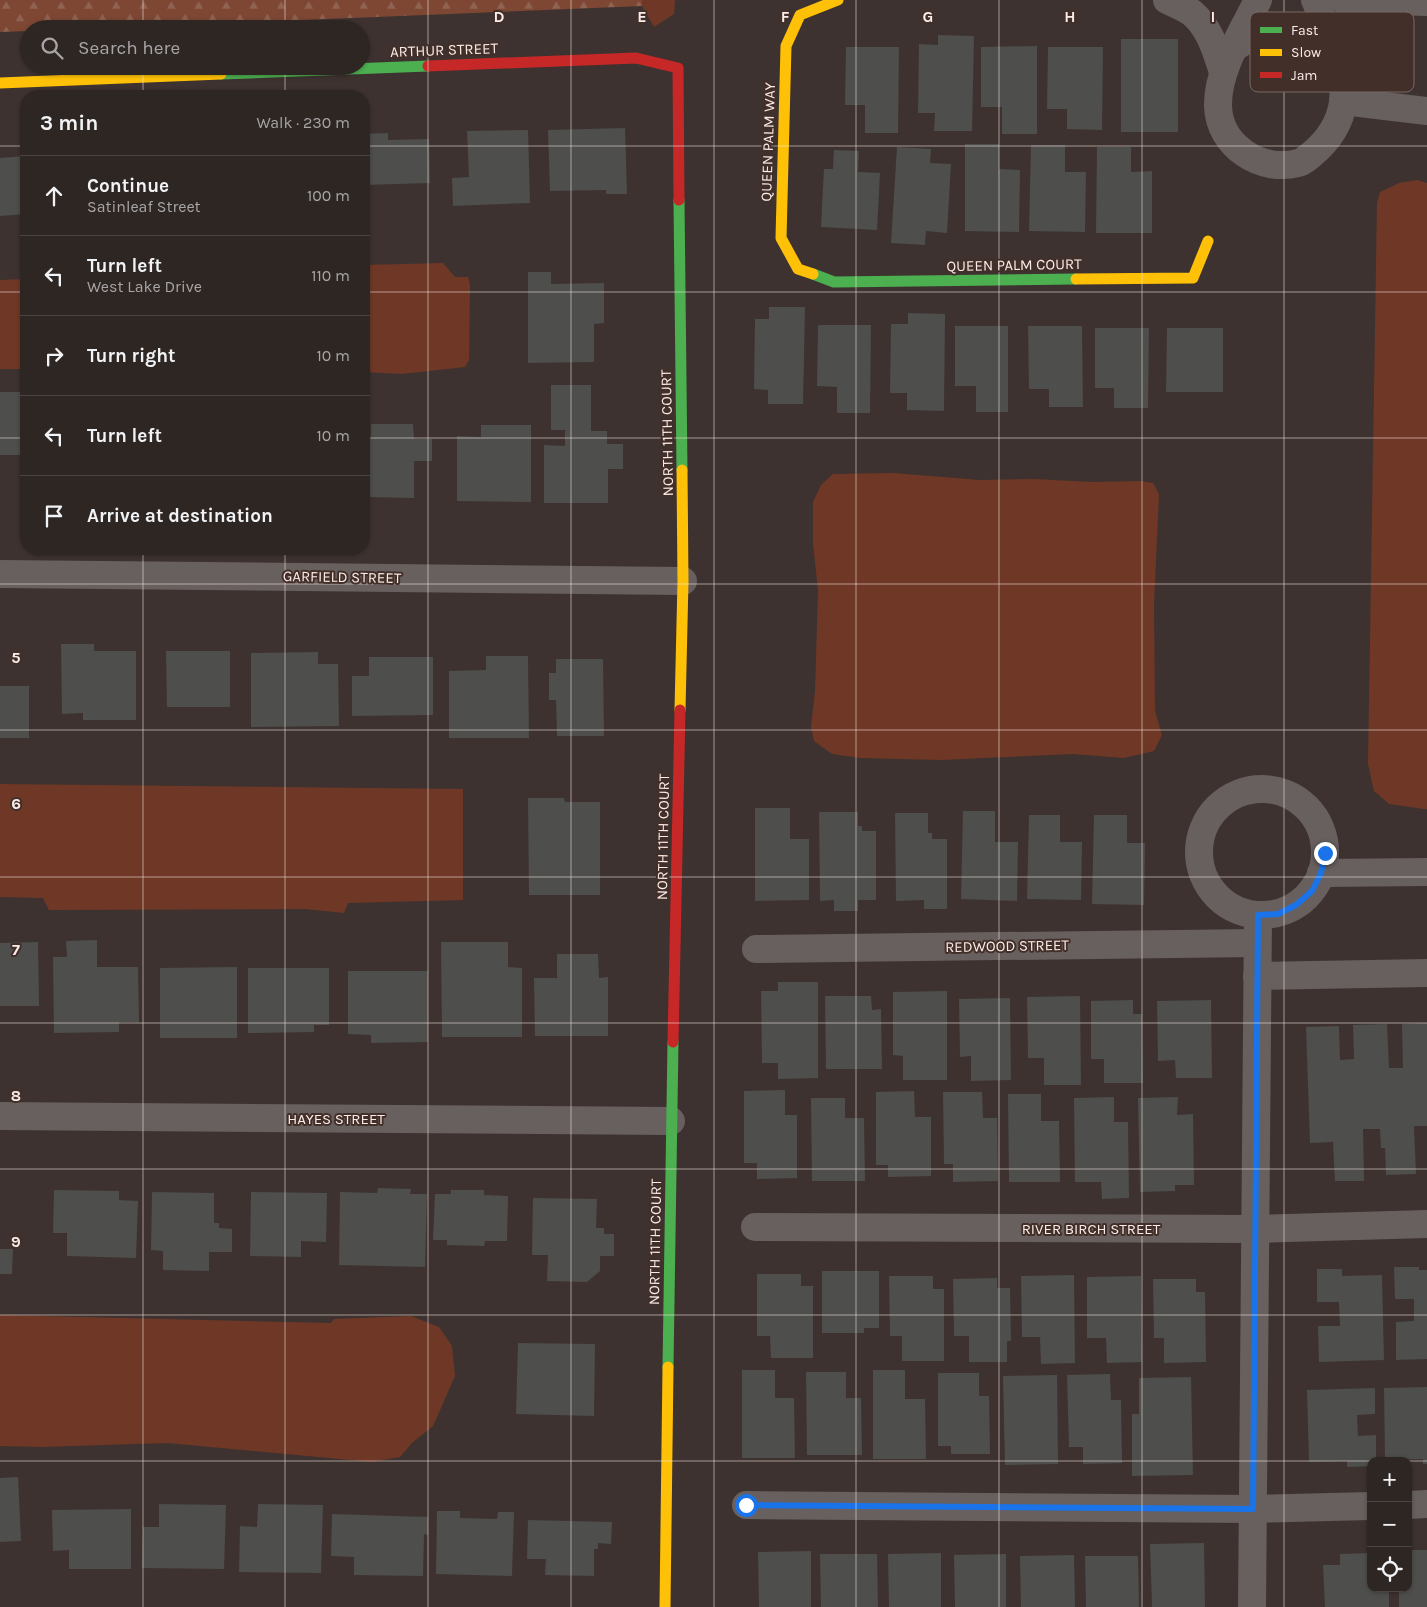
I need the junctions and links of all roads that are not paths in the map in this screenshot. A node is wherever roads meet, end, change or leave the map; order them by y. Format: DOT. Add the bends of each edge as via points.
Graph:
graph roads {
  1 [pos="838,0"];
  2 [pos="1167,0"];
  3 [pos="1258,0"];
  4 [pos="1315,0"];
  5 [pos="1344,0"];
  6 [pos="1394,1"];
  7 [pos="1427,2"];
  8 [pos="1252,12"];
  9 [pos="1320,12"];
  10 [pos="1377,12"];
  11 [pos="1250,16"];
  12 [pos="1250,38"];
  13 [pos="1235,47"];
  14 [pos="370,68"];
  15 [pos="678,68"];
  16 [pos="1224,72"];
  17 [pos="204,75"];
  18 [pos="0,83"];
  19 [pos="1343,92"];
  20 [pos="1343,101"];
  21 [pos="1427,111"];
  22 [pos="1208,240"];
  23 [pos="798,269"];
  24 [pos="0,574"];
  25 [pos="683,581"];
  26 [pos="1427,872"];
  27 [pos="1321,873"];
  28 [pos="1258,915"];
  29 [pos="1257,943"];
  30 [pos="756,949"];
  31 [pos="1427,973"];
  32 [pos="1257,976"];
  33 [pos="0,1116"];
  34 [pos="671,1121"];
  35 [pos="1427,1224"];
  36 [pos="755,1226"];
  37 [pos="1255,1230"];
  38 [pos="1427,1504"];
  39 [pos="746,1505"];
  40 [pos="1412,1505"];
  41 [pos="1367,1506"];
  42 [pos="1253,1509"];
  43 [pos="665,1607"];
  44 [pos="1252,1607"];
  1 -- 23 [label="street, QUEEN PALM WAY" via="800,15 786,46 780,238"];
  2 -- 16 [label="street" via="1191,13 1204,26"];
  3 -- 8 [label="street"];
  4 -- 9 [label="street"];
  5 -- 6 [label="street"];
  6 -- 7 [label="street"];
  6 -- 10 [label="street"];
  11 -- 13 [label="street"];
  12 -- 13 [label="street"];
  13 -- 16 [label="street"];
  14 -- 15 [label="street, ARTHUR STREET" via="636,58"];
  15 -- 25 [label="street, NORTH 11TH COURT"];
  16 -- 20 [label="street" via="1218,90 1221,127 1235,146 1252,159 1277,166 1300,163 1323,145 1337,126"];
  17 -- 18 [label="street, ARTHUR STREET"];
  19 -- 20 [label="street"];
  20 -- 21 [label="street"];
  22 -- 23 [label="street, QUEEN PALM COURT" via="1193,278 834,282"];
  24 -- 25 [label="street, GARFIELD STREET"];
  25 -- 34 [label="street, NORTH 11TH COURT"];
  26 -- 27 [label="street"];
  27 -- 28 [label="street" via="1312,891 1296,905 1278,914"];
  27 -- 28 [label="street" via="1325,853 1322,834 1313,816 1300,802 1282,793 1262,790 1238,794 1218,807 1203,827 1198,850 1202,874 1215,895 1234,909"];
  28 -- 29 [label="street"];
  29 -- 30 [label="street, REDWOOD STREET"];
  29 -- 32 [label="street"];
  31 -- 32 [label="street"];
  32 -- 37 [label="street"];
  33 -- 34 [label="street, HAYES STREET"];
  34 -- 43 [label="street, NORTH 11TH COURT"];
  35 -- 37 [label="street, RIVER BIRCH STREET"];
  36 -- 37 [label="street, RIVER BIRCH STREET"];
  37 -- 42 [label="street"];
  38 -- 40 [label="street"];
  39 -- 42 [label="street"];
  41 -- 42 [label="street"];
  42 -- 44 [label="street"];
}
